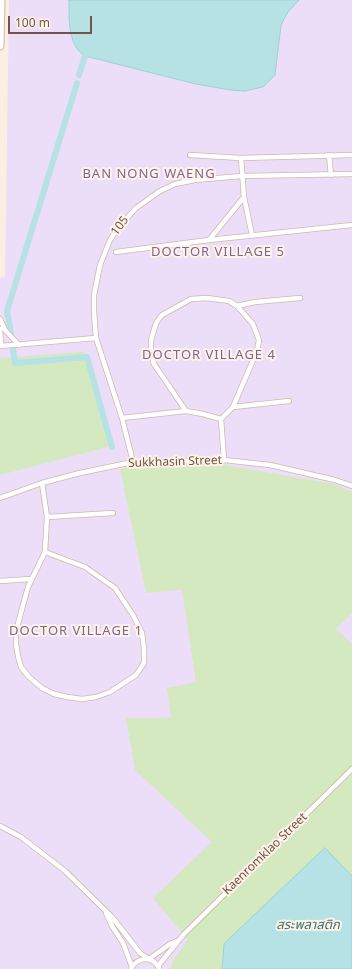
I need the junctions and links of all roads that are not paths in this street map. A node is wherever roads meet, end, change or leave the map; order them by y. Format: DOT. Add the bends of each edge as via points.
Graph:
graph roads {
  1 [pos="1,0"];
  2 [pos="0,46"];
  3 [pos="352,154"];
  4 [pos="190,155"];
  5 [pos="329,155"];
  6 [pos="241,158"];
  7 [pos="331,174"];
  8 [pos="352,174"];
  9 [pos="242,176"];
  10 [pos="244,197"];
  11 [pos="352,226"];
  12 [pos="252,235"];
  13 [pos="209,240"];
  14 [pos="116,252"];
  15 [pos="300,298"];
  16 [pos="237,306"];
  17 [pos="0,319"];
  18 [pos="0,329"];
  19 [pos="96,338"];
  20 [pos="19,345"];
  21 [pos="0,346"];
  22 [pos="290,402"];
  23 [pos="233,407"];
  24 [pos="186,411"];
  25 [pos="122,418"];
  26 [pos="221,419"];
  27 [pos="224,460"];
  28 [pos="133,462"];
  29 [pos="42,483"];
  30 [pos="352,486"];
  31 [pos="0,498"];
  32 [pos="113,513"];
  33 [pos="47,517"];
  34 [pos="45,552"];
  35 [pos="31,579"];
  36 [pos="0,581"];
  37 [pos="352,769"];
  38 [pos="0,826"];
  39 [pos="105,912"];
  40 [pos="179,940"];
  41 [pos="149,959"];
  42 [pos="131,968"];
  43 [pos="159,968"];
  1 -- 2 [label="main road"];
  3 -- 5 [label="street"];
  4 -- 6 [label="street"];
  5 -- 6 [label="street"];
  5 -- 7 [label="street"];
  6 -- 9 [label="street"];
  7 -- 8 [label="street, 105"];
  7 -- 9 [label="street, 105"];
  9 -- 10 [label="street"];
  9 -- 19 [label="street, 105" via="176,184 160,191 126,218 110,240 100,265 94,295"];
  10 -- 12 [label="street"];
  10 -- 13 [label="street"];
  11 -- 12 [label="street"];
  12 -- 13 [label="street"];
  13 -- 14 [label="street"];
  15 -- 16 [label="street"];
  16 -- 23 [label="street" via="253,324 259,340 257,351"];
  16 -- 24 [label="street" via="229,301 191,299 162,315 156,323 151,340 154,364"];
  17 -- 20 [label="street" via="5,330"];
  18 -- 21 [label="street"];
  19 -- 20 [label="street"];
  19 -- 25 [label="street, 105"];
  20 -- 21 [label="street"];
  22 -- 23 [label="street"];
  23 -- 26 [label="street"];
  24 -- 25 [label="street"];
  24 -- 26 [label="street"];
  25 -- 28 [label="street, 105"];
  26 -- 27 [label="street"];
  27 -- 28 [label="street, Sukkhasin Street"];
  27 -- 30 [label="street, Sukkhasin Street" via="270,465"];
  28 -- 29 [label="street, Sukkhasin Street"];
  29 -- 31 [label="street, Sukkhasin Street"];
  29 -- 33 [label="street"];
  32 -- 33 [label="street"];
  33 -- 34 [label="street"];
  34 -- 35 [label="street"];
  34 -- 35 [label="street" via="85,567 115,588 142,633 144,663 136,675 110,692 82,699 54,694 29,677 21,667 16,631"];
  35 -- 36 [label="street"];
  37 -- 40 [label="street, Kaenromklao Street"];
  38 -- 39 [label="street" via="21,837 65,872"];
  39 -- 41 [label="street" via="140,953"];
  39 -- 42 [label="street" via="123,943"];
  40 -- 41 [label="street"];
  40 -- 43 [label="street, Kaenromklao Street"];
  41 -- 42 [label="street" via="141,959"];
  41 -- 43 [label="street"];
}
